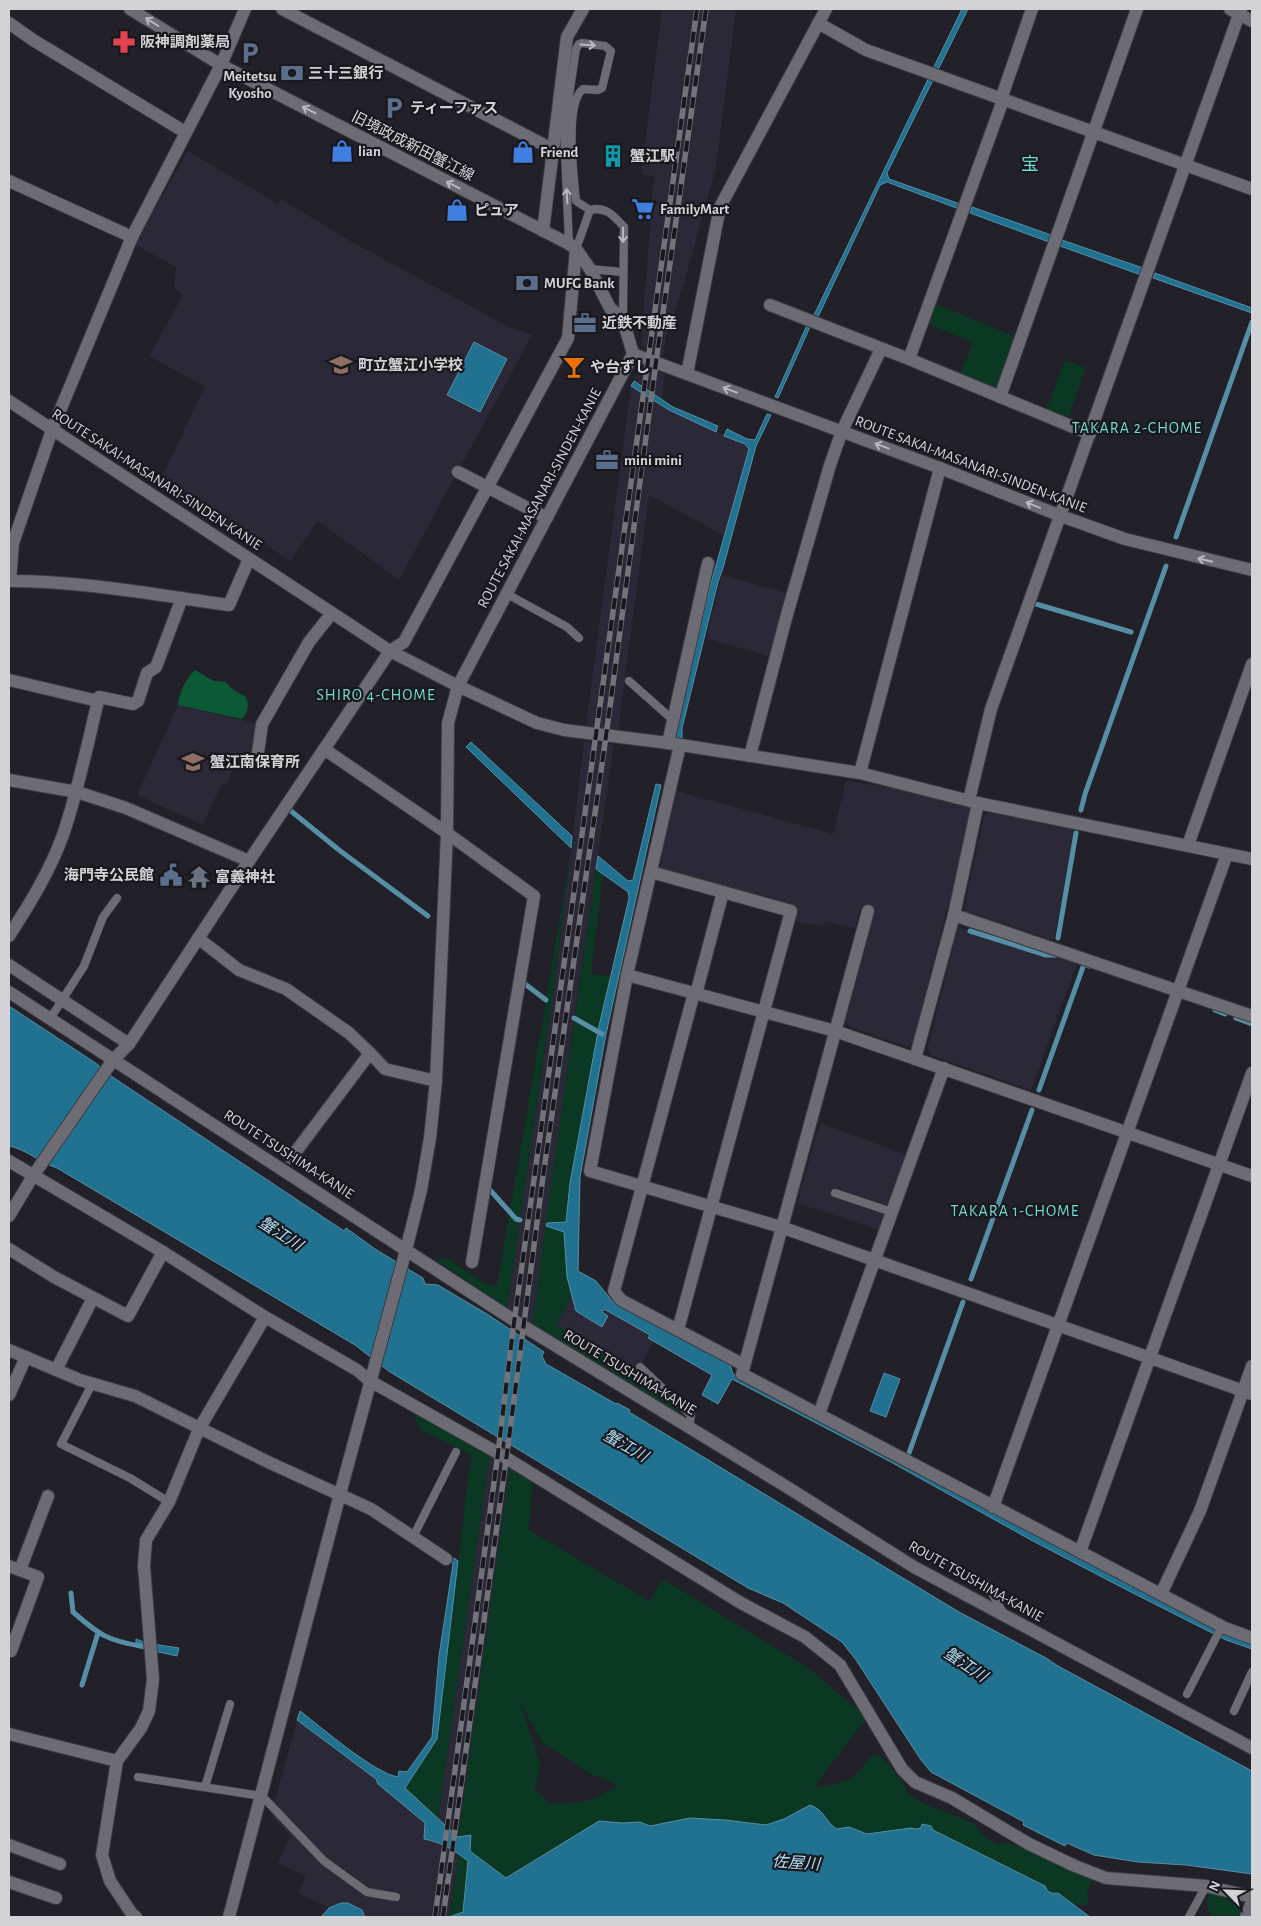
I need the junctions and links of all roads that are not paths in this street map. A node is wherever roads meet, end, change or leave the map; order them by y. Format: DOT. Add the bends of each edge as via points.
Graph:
graph roads {
  1 [pos="130,9"];
  2 [pos="245,9"];
  3 [pos="282,9"];
  4 [pos="583,9"];
  5 [pos="826,9"];
  6 [pos="1032,9"];
  7 [pos="1137,9"];
  8 [pos="1237,10"];
  9 [pos="1252,22"];
  10 [pos="9,23"];
  11 [pos="818,23"];
  12 [pos="221,65"];
  13 [pos="1002,99"];
  14 [pos="185,132"];
  15 [pos="1094,132"];
  16 [pos="554,150"];
  17 [pos="1185,165"];
  18 [pos="9,181"];
  19 [pos="1252,189"];
  20 [pos="590,210"];
  21 [pos="543,232"];
  22 [pos="132,237"];
  23 [pos="573,247"];
  24 [pos="590,269"];
  25 [pos="622,272"];
  26 [pos="770,305"];
  27 [pos="623,320"];
  28 [pos="881,349"];
  29 [pos="633,354"];
  30 [pos="909,359"];
  31 [pos="687,374"];
  32 [pos="1000,397"];
  33 [pos="9,401"];
  34 [pos="52,430"];
  35 [pos="842,431"];
  36 [pos="1090,434"];
  37 [pos="940,468"];
  38 [pos="458,472"];
  39 [pos="487,488"];
  40 [pos="1060,516"];
  41 [pos="547,518"];
  42 [pos="249,559"];
  43 [pos="708,563"];
  44 [pos="1252,570"];
  45 [pos="9,581"];
  46 [pos="507,594"];
  47 [pos="182,598"];
  48 [pos="332,613"];
  49 [pos="580,638"];
  50 [pos="390,651"];
  51 [pos="1252,664"];
  52 [pos="9,680"];
  53 [pos="629,681"];
  54 [pos="458,686"];
  55 [pos="98,701"];
  56 [pos="673,720"];
  57 [pos="674,744"];
  58 [pos="324,749"];
  59 [pos="750,756"];
  60 [pos="257,760"];
  61 [pos="860,773"];
  62 [pos="9,780"];
  63 [pos="76,792"];
  64 [pos="974,802"];
  65 [pos="447,833"];
  66 [pos="1188,845"];
  67 [pos="1227,854"];
  68 [pos="1252,859"];
  69 [pos="249,861"];
  70 [pos="651,872"];
  71 [pos="723,892"];
  72 [pos="117,898"];
  73 [pos="868,911"];
  74 [pos="954,914"];
  75 [pos="9,936"];
  76 [pos="198,938"];
  77 [pos="9,965"];
  78 [pos="627,975"];
  79 [pos="1178,991"];
  80 [pos="9,992"];
  81 [pos="695,993"];
  82 [pos="62,1000"];
  83 [pos="764,1012"];
  84 [pos="1252,1016"];
  85 [pos="50,1019"];
  86 [pos="835,1032"];
  87 [pos="129,1044"];
  88 [pos="370,1053"];
  89 [pos="915,1058"];
  90 [pos="111,1062"];
  91 [pos="944,1068"];
  92 [pos="1252,1073"];
  93 [pos="436,1081"];
  94 [pos="1127,1132"];
  95 [pos="291,1158"];
  96 [pos="9,1160"];
  97 [pos="1220,1164"];
  98 [pos="36,1171"];
  99 [pos="1252,1176"];
  100 [pos="642,1186"];
  101 [pos="835,1193"];
  102 [pos="712,1205"];
  103 [pos="892,1212"];
  104 [pos="9,1216"];
  105 [pos="782,1227"];
  106 [pos="9,1249"];
  107 [pos="163,1252"];
  108 [pos="405,1256"];
  109 [pos="875,1260"];
  110 [pos="472,1262"];
  111 [pos="93,1298"];
  112 [pos="265,1317"];
  113 [pos="1058,1325"];
  114 [pos="678,1330"];
  115 [pos="9,1350"];
  116 [pos="26,1357"];
  117 [pos="1150,1358"];
  118 [pos="744,1365"];
  119 [pos="640,1366"];
  120 [pos="1252,1366"];
  121 [pos="56,1370"];
  122 [pos="372,1376"];
  123 [pos="92,1384"];
  124 [pos="1248,1392"];
  125 [pos="9,1395"];
  126 [pos="819,1414"];
  127 [pos="689,1427"];
  128 [pos="199,1429"];
  129 [pos="456,1452"];
  130 [pos="340,1494"];
  131 [pos="48,1496"];
  132 [pos="169,1502"];
  133 [pos="993,1507"];
  134 [pos="413,1536"];
  135 [pos="1080,1552"];
  136 [pos="446,1559"];
  137 [pos="14,1568"];
  138 [pos="987,1584"];
  139 [pos="1161,1594"];
  140 [pos="1004,1615"];
  141 [pos="1219,1631"];
  142 [pos="1252,1638"];
  143 [pos="11,1650"];
  144 [pos="1252,1672"];
  145 [pos="1187,1694"];
  146 [pos="230,1704"];
  147 [pos="1234,1711"];
  148 [pos="9,1734"];
  149 [pos="1252,1748"];
  150 [pos="117,1761"];
  151 [pos="138,1777"];
  152 [pos="205,1787"];
  153 [pos="262,1796"];
  154 [pos="9,1845"];
  155 [pos="60,1864"];
  156 [pos="9,1882"];
  157 [pos="1206,1886"];
  158 [pos="396,1897"];
  159 [pos="1252,1897"];
  160 [pos="56,1898"];
  161 [pos="1252,1902"];
  162 [pos="136,1917"];
  163 [pos="229,1917"];
  164 [pos="1188,1917"];
  165 [pos="1246,1917"];
  12 -- 1 [label="street, 旧境政成新田蟹江線, one-way"];
  2 -- 12 [label="street"];
  3 -- 16 [label="street"];
  4 -- 16 [label="street" via="567,37"];
  5 -- 11 [label="street"];
  6 -- 13 [label="street"];
  7 -- 15 [label="street"];
  8 -- 9 [label="street"];
  8 -- 17 [label="street"];
  10 -- 14 [label="street"];
  11 -- 13 [label="street" via="866,50"];
  11 -- 31 [label="street" via="720,207"];
  12 -- 14 [label="street"];
  21 -- 12 [label="street, 旧境政成新田蟹江線, one-way"];
  13 -- 15 [label="street"];
  13 -- 30 [label="street"];
  14 -- 22 [label="street"];
  15 -- 17 [label="street"];
  15 -- 32 [label="street"];
  16 -- 21 [label="street"];
  17 -- 19 [label="street"];
  17 -- 36 [label="street"];
  18 -- 22 [label="street"];
  20 -- 23 [label="lane"];
  23 -- 20 [label="lane, one-way" via="564,129 576,49 582,43 605,46 611,51 602,88 582,89 575,99 571,133 576,201"];
  20 -- 25 [label="lane, one-way" via="606,210 624,227"];
  21 -- 23 [label="street, 旧境政成新田蟹江線"];
  22 -- 34 [label="street"];
  23 -- 24 [label="street"];
  23 -- 39 [label="street" via="568,338"];
  24 -- 25 [label="lane"];
  24 -- 27 [label="street" via="610,308"];
  25 -- 27 [label="lane"];
  26 -- 28 [label="street"];
  27 -- 29 [label="street"];
  28 -- 30 [label="street"];
  28 -- 35 [label="street"];
  29 -- 31 [label="street, ROUTE SAKAI-MASANARI-SINDEN-KANIE"];
  29 -- 41 [label="street, ROUTE SAKAI-MASANARI-SINDEN-KANIE"];
  30 -- 32 [label="street"];
  35 -- 31 [label="street, ROUTE SAKAI-MASANARI-SINDEN-KANIE, one-way"];
  32 -- 36 [label="street"];
  33 -- 34 [label="street, ROUTE SAKAI-MASANARI-SINDEN-KANIE"];
  34 -- 42 [label="street, ROUTE SAKAI-MASANARI-SINDEN-KANIE"];
  34 -- 45 [label="street" via="13,544"];
  37 -- 35 [label="street, ROUTE SAKAI-MASANARI-SINDEN-KANIE, one-way"];
  35 -- 59 [label="street" via="786,618"];
  36 -- 40 [label="street"];
  40 -- 37 [label="street, ROUTE SAKAI-MASANARI-SINDEN-KANIE, one-way"];
  37 -- 61 [label="street"];
  38 -- 39 [label="street"];
  39 -- 41 [label="street"];
  39 -- 50 [label="street" via="404,642"];
  44 -- 40 [label="street, ROUTE SAKAI-MASANARI-SINDEN-KANIE, one-way" via="1125,539"];
  40 -- 64 [label="street" via="991,709"];
  41 -- 46 [label="street, ROUTE SAKAI-MASANARI-SINDEN-KANIE"];
  42 -- 47 [label="street" via="229,605"];
  42 -- 48 [label="street, ROUTE SAKAI-MASANARI-SINDEN-KANIE"];
  43 -- 56 [label="street"];
  45 -- 47 [label="street"];
  46 -- 49 [label="lane" via="567,627"];
  46 -- 54 [label="street, ROUTE SAKAI-MASANARI-SINDEN-KANIE"];
  47 -- 55 [label="street" via="156,667 147,673 138,701 133,704 99,697"];
  48 -- 50 [label="street, ROUTE SAKAI-MASANARI-SINDEN-KANIE"];
  48 -- 60 [label="street" via="309,642 262,724"];
  50 -- 54 [label="street, ROUTE SAKAI-MASANARI-SINDEN-KANIE"];
  50 -- 58 [label="street"];
  51 -- 66 [label="street"];
  52 -- 55 [label="street"];
  53 -- 56 [label="lane"];
  54 -- 57 [label="street" via="537,723 578,732"];
  54 -- 65 [label="street" via="448,723"];
  55 -- 63 [label="street"];
  56 -- 57 [label="street"];
  57 -- 59 [label="street"];
  57 -- 70 [label="street"];
  58 -- 65 [label="street"];
  58 -- 69 [label="street"];
  59 -- 61 [label="street"];
  61 -- 64 [label="street"];
  62 -- 63 [label="street"];
  63 -- 69 [label="street" via="126,808"];
  63 -- 75 [label="street" via="62,837 31,903"];
  64 -- 66 [label="street"];
  64 -- 74 [label="street"];
  65 -- 93 [label="street"];
  65 -- 110 [label="street" via="534,896"];
  66 -- 67 [label="street"];
  67 -- 68 [label="street"];
  67 -- 79 [label="street"];
  69 -- 76 [label="street"];
  70 -- 71 [label="street"];
  70 -- 78 [label="street"];
  71 -- 81 [label="street"];
  71 -- 83 [label="street" via="791,911"];
  72 -- 82 [label="lane" via="103,917 84,966"];
  73 -- 86 [label="street"];
  74 -- 79 [label="street"];
  74 -- 89 [label="street"];
  76 -- 87 [label="street"];
  76 -- 88 [label="street" via="239,970 286,989"];
  77 -- 82 [label="street"];
  78 -- 81 [label="street"];
  78 -- 100 [label="street" via="590,1171"];
  79 -- 84 [label="street"];
  79 -- 94 [label="street"];
  80 -- 85 [label="street, ROUTE TSUSHIMA-KANIE"];
  81 -- 83 [label="street"];
  81 -- 100 [label="street"];
  82 -- 85 [label="lane"];
  82 -- 87 [label="street"];
  83 -- 86 [label="street"];
  83 -- 102 [label="street"];
  85 -- 90 [label="street, ROUTE TSUSHIMA-KANIE"];
  86 -- 89 [label="street"];
  86 -- 105 [label="street"];
  87 -- 90 [label="street"];
  88 -- 93 [label="street" via="385,1069"];
  88 -- 95 [label="street"];
  89 -- 91 [label="street"];
  90 -- 98 [label="street"];
  90 -- 108 [label="street, ROUTE TSUSHIMA-KANIE"];
  91 -- 94 [label="street"];
  91 -- 103 [label="street"];
  92 -- 97 [label="street"];
  93 -- 108 [label="street" via="421,1190"];
  94 -- 97 [label="street"];
  94 -- 113 [label="street"];
  96 -- 98 [label="street"];
  97 -- 99 [label="street"];
  97 -- 117 [label="street"];
  98 -- 104 [label="street"];
  98 -- 107 [label="street"];
  100 -- 102 [label="street"];
  100 -- 114 [label="street" via="614,1290 621,1300"];
  101 -- 103 [label="lane"];
  102 -- 105 [label="street"];
  102 -- 114 [label="street"];
  103 -- 109 [label="street"];
  105 -- 109 [label="street"];
  105 -- 118 [label="street"];
  106 -- 111 [label="street"];
  107 -- 111 [label="street" via="128,1316"];
  107 -- 112 [label="street"];
  108 -- 122 [label="street"];
  108 -- 127 [label="street, ROUTE TSUSHIMA-KANIE"];
  109 -- 113 [label="street"];
  109 -- 126 [label="street"];
  111 -- 121 [label="street"];
  112 -- 122 [label="street"];
  112 -- 128 [label="street"];
  113 -- 117 [label="street"];
  113 -- 133 [label="street"];
  114 -- 118 [label="street"];
  115 -- 116 [label="street"];
  116 -- 121 [label="street"];
  116 -- 125 [label="street"];
  117 -- 124 [label="street"];
  117 -- 135 [label="street"];
  118 -- 126 [label="street" via="742,1374"];
  119 -- 127 [label="lane" via="691,1415"];
  120 -- 124 [label="street"];
  121 -- 123 [label="street"];
  122 -- 130 [label="street"];
  122 -- 157 [label="street" via="741,1602 804,1637 840,1665 902,1769 915,1782 952,1798 1028,1844 1106,1878"];
  123 -- 128 [label="street" via="135,1396"];
  123 -- 132 [label="lane" via="61,1444 130,1478"];
  124 -- 139 [label="street" via="1200,1511"];
  126 -- 133 [label="street"];
  127 -- 140 [label="street, ROUTE TSUSHIMA-KANIE" via="914,1567"];
  128 -- 130 [label="street"];
  128 -- 132 [label="street"];
  129 -- 134 [label="lane"];
  130 -- 134 [label="street"];
  130 -- 153 [label="street"];
  131 -- 137 [label="street"];
  132 -- 150 [label="street" via="146,1540 144,1566 153,1679 149,1712"];
  133 -- 135 [label="street"];
  134 -- 136 [label="street"];
  135 -- 139 [label="street"];
  137 -- 143 [label="street" via="38,1577"];
  138 -- 140 [label="lane"];
  139 -- 141 [label="street"];
  140 -- 149 [label="street, ROUTE TSUSHIMA-KANIE"];
  141 -- 142 [label="street"];
  141 -- 145 [label="lane"];
  144 -- 147 [label="lane"];
  146 -- 152 [label="lane"];
  148 -- 150 [label="street"];
  150 -- 162 [label="street" via="102,1856 110,1881"];
  151 -- 152 [label="lane"];
  152 -- 153 [label="lane"];
  153 -- 158 [label="lane" via="324,1861 367,1892"];
  153 -- 163 [label="street"];
  154 -- 155 [label="street"];
  156 -- 160 [label="street"];
  157 -- 159 [label="street"];
  157 -- 164 [label="lane"];
  161 -- 165 [label="street"];
}
